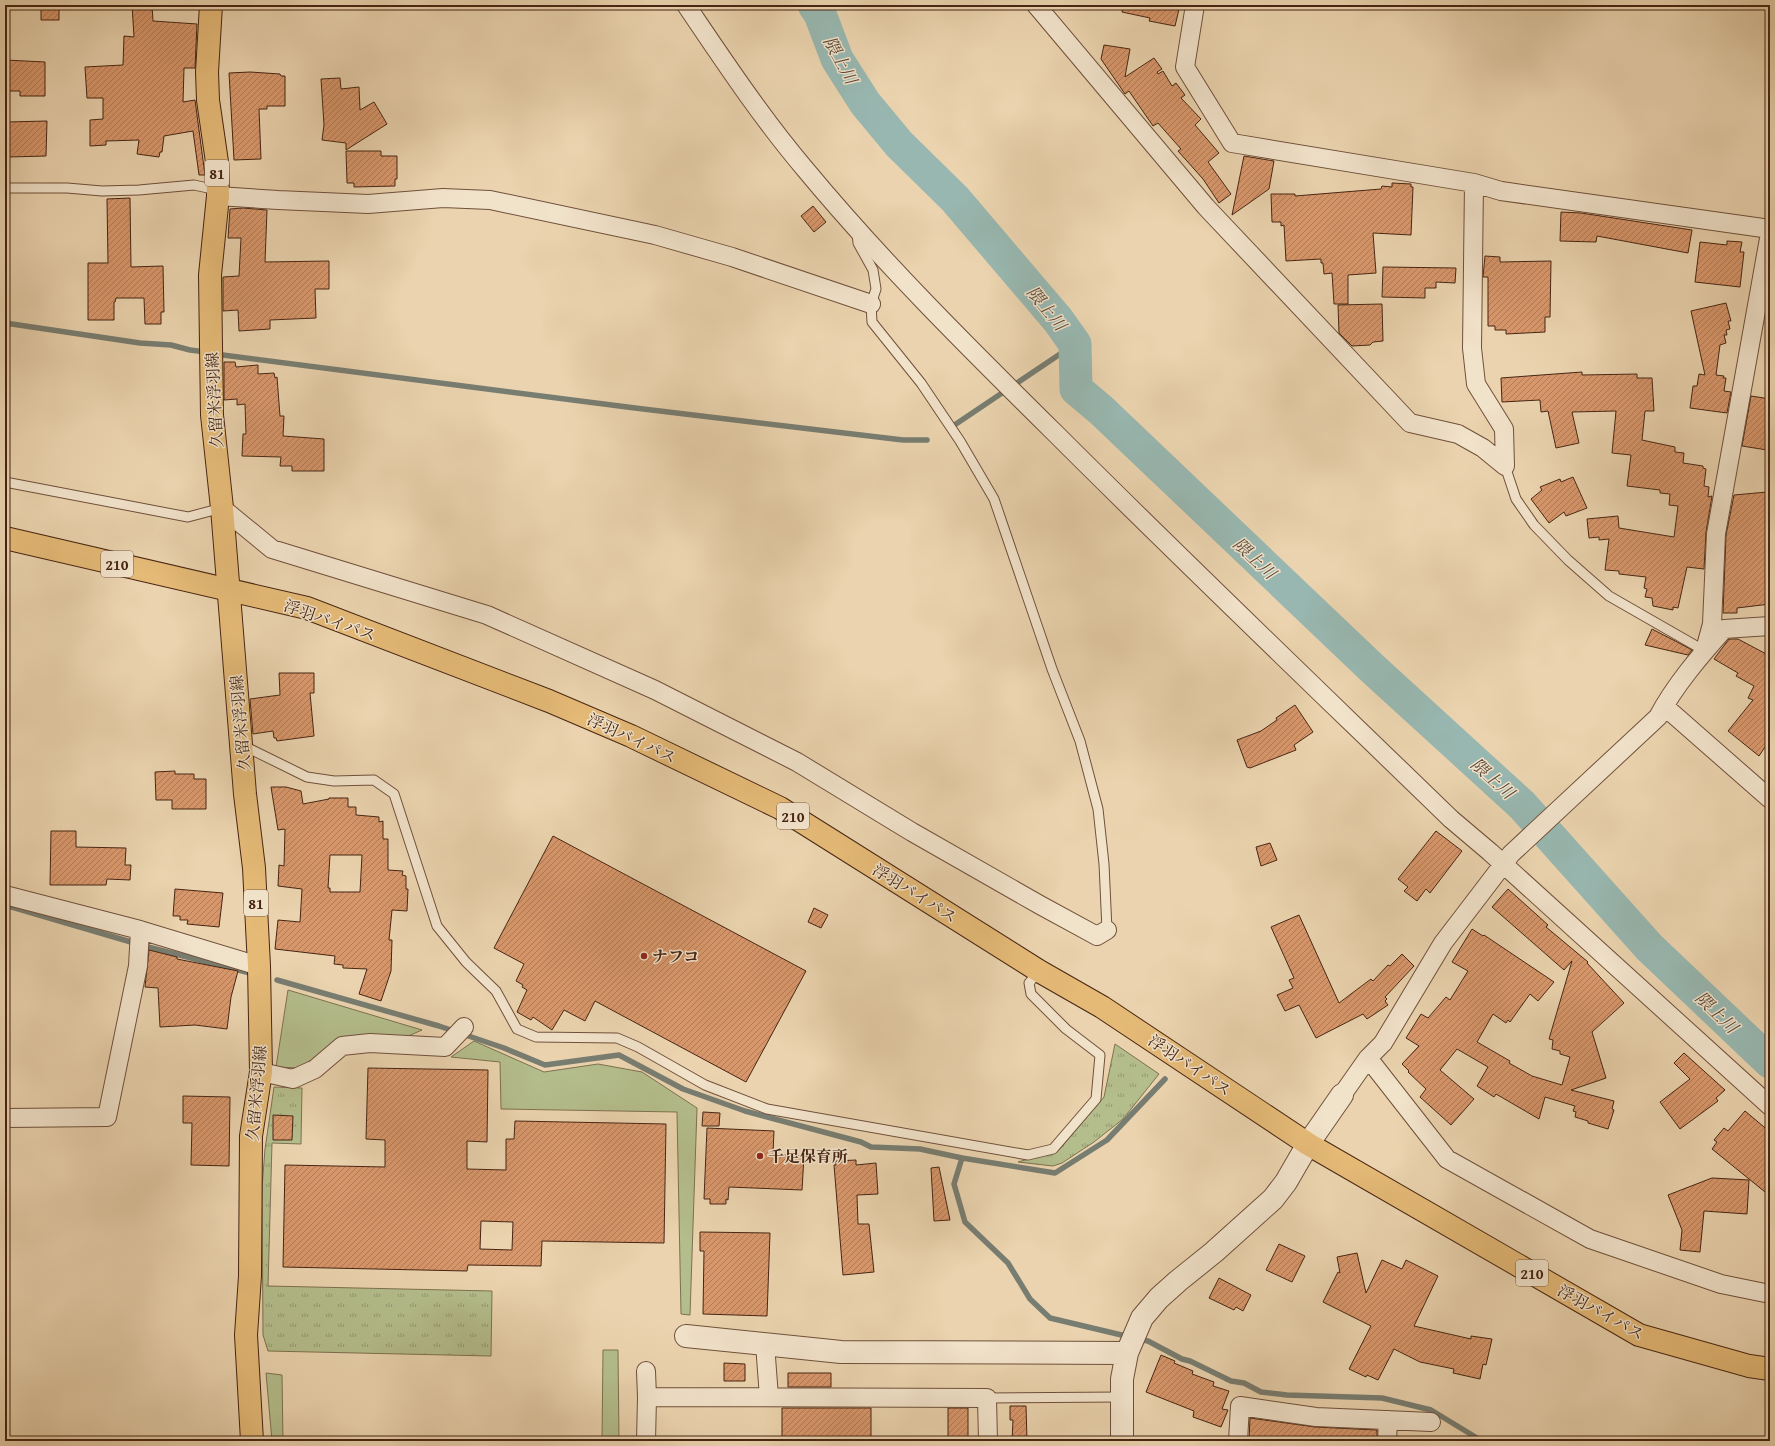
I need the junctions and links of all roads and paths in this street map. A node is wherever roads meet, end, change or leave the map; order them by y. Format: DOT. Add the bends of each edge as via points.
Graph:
graph roads {
  1 [pos="211,5"];
  2 [pos="686,5"];
  3 [pos="1036,5"];
  4 [pos="1195,5"];
  5 [pos="1474,183"];
  6 [pos="5,188"];
  7 [pos="217,193"];
  8 [pos="856,226"];
  9 [pos="1770,229"];
  10 [pos="1770,233"];
  11 [pos="871,304"];
  12 [pos="1505,466"];
  13 [pos="5,482"];
  14 [pos="222,508"];
  15 [pos="5,538"];
  16 [pos="228,591"];
  17 [pos="1770,626"];
  18 [pos="1705,651"];
  19 [pos="1661,712"];
  20 [pos="242,745"];
  21 [pos="1770,799"];
  22 [pos="1508,860"];
  23 [pos="5,895"];
  24 [pos="140,930"];
  25 [pos="1107,930"];
  26 [pos="260,966"];
  27 [pos="1038,971"];
  28 [pos="458,1034"];
  29 [pos="1368,1058"];
  30 [pos="261,1072"];
  31 [pos="1342,1095"];
  32 [pos="1770,1106"];
  33 [pos="5,1118"];
  34 [pos="1308,1144"];
  35 [pos="1770,1294"];
  36 [pos="686,1336"];
  37 [pos="765,1344"];
  38 [pos="1127,1353"];
  39 [pos="1770,1369"];
  40 [pos="646,1371"];
  41 [pos="647,1397"];
  42 [pos="768,1397"];
  43 [pos="1122,1397"];
  44 [pos="987,1398"];
  45 [pos="1388,1420"];
  46 [pos="1431,1422"];
  47 [pos="252,1441"];
  48 [pos="646,1441"];
  49 [pos="988,1441"];
  50 [pos="1122,1441"];
  51 [pos="1238,1441"];
  52 [pos="1387,1441"];
  1 -- 7 [label="main road, 久留米浮羽線 / 81" via="207,79 218,162"];
  2 -- 8 [label="street" via="747,94 804,168"];
  3 -- 12 [label="street" via="1206,207 1410,423 1458,434 1483,448"];
  4 -- 5 [label="street" via="1185,67 1232,143"];
  5 -- 9 [label="street" via="1501,190"];
  5 -- 12 [label="street" via="1472,348 1476,384 1504,429"];
  6 -- 7 [label="lane" via="102,191 194,185"];
  7 -- 11 [label="street" via="278,200 361,203 443,198 490,200 662,237 732,257"];
  7 -- 14 [label="main road, 久留米浮羽線 / 81" via="210,275 211,365 212,414"];
  8 -- 11 [label="lane" via="858,243 872,270 875,282 876,289"];
  8 -- 22 [label="street" via="938,316 1084,462 1451,819"];
  10 -- 18 [label="street" via="1716,534 1712,624"];
  11 -- 25 [label="lane" via="872,322 921,384 960,441 994,499 1052,669 1080,741 1098,809"];
  12 -- 18 [label="lane" via="1516,499 1534,525 1568,560 1609,596"];
  13 -- 14 [label="lane" via="188,517"];
  14 -- 16 [label="main road, 久留米浮羽線 / 81"];
  14 -- 25 [label="street" via="272,549 487,615 655,690 797,762 988,876 1097,936"];
  15 -- 16 [label="main road, 浮羽バイパス / 210"];
  16 -- 20 [label="main road, 久留米浮羽線 / 81"];
  16 -- 27 [label="main road, 浮羽バイパス / 210" via="306,608 549,701 631,736 780,808"];
  17 -- 18 [label="street" via="1724,629"];
  18 -- 19 [label="street"];
  19 -- 21 [label="street"];
  19 -- 22 [label="street"];
  20 -- 26 [label="main road, 久留米浮羽線 / 81"];
  20 -- 27 [label="lane" via="307,778 334,781 374,780 394,794 437,926 466,962 496,991 516,1030 536,1037 618,1038 704,1085 767,1109 1028,1156 1053,1149 1096,1099 1100,1055 1066,1029 1031,994 1029,983"];
  22 -- 29 [label="street" via="1443,943 1383,1043"];
  22 -- 32 [label="street"];
  23 -- 24 [label="street"];
  24 -- 26 [label="street"];
  24 -- 33 [label="street" via="138,966 107,1117"];
  26 -- 30 [label="main road, 久留米浮羽線 / 81"];
  27 -- 34 [label="main road, 浮羽バイパス / 210" via="1102,1007"];
  28 -- 30 [label="street" via="445,1047 370,1043 342,1046 315,1069 293,1079"];
  29 -- 31 [label="street"];
  29 -- 35 [label="street" via="1447,1159 1590,1239 1721,1284"];
  30 -- 47 [label="main road, 久留米浮羽線 / 81" via="251,1136 250,1276 246,1335"];
  31 -- 34 [label="street"];
  34 -- 38 [label="street" via="1273,1199 1169,1289 1142,1318"];
  34 -- 39 [label="main road, 浮羽バイパス / 210" via="1639,1335 1749,1366"];
  36 -- 37 [label="street"];
  37 -- 38 [label="street" via="841,1352"];
  37 -- 42 [label="street"];
  38 -- 43 [label="street" via="1122,1379"];
  40 -- 41 [label="street"];
  41 -- 42 [label="street"];
  41 -- 48 [label="street"];
  42 -- 44 [label="street"];
  43 -- 44 [label="lane"];
  43 -- 50 [label="street"];
  44 -- 49 [label="street"];
  45 -- 46 [label="street"];
  45 -- 51 [label="street" via="1316,1417 1240,1406"];
  45 -- 52 [label="street"];
}
